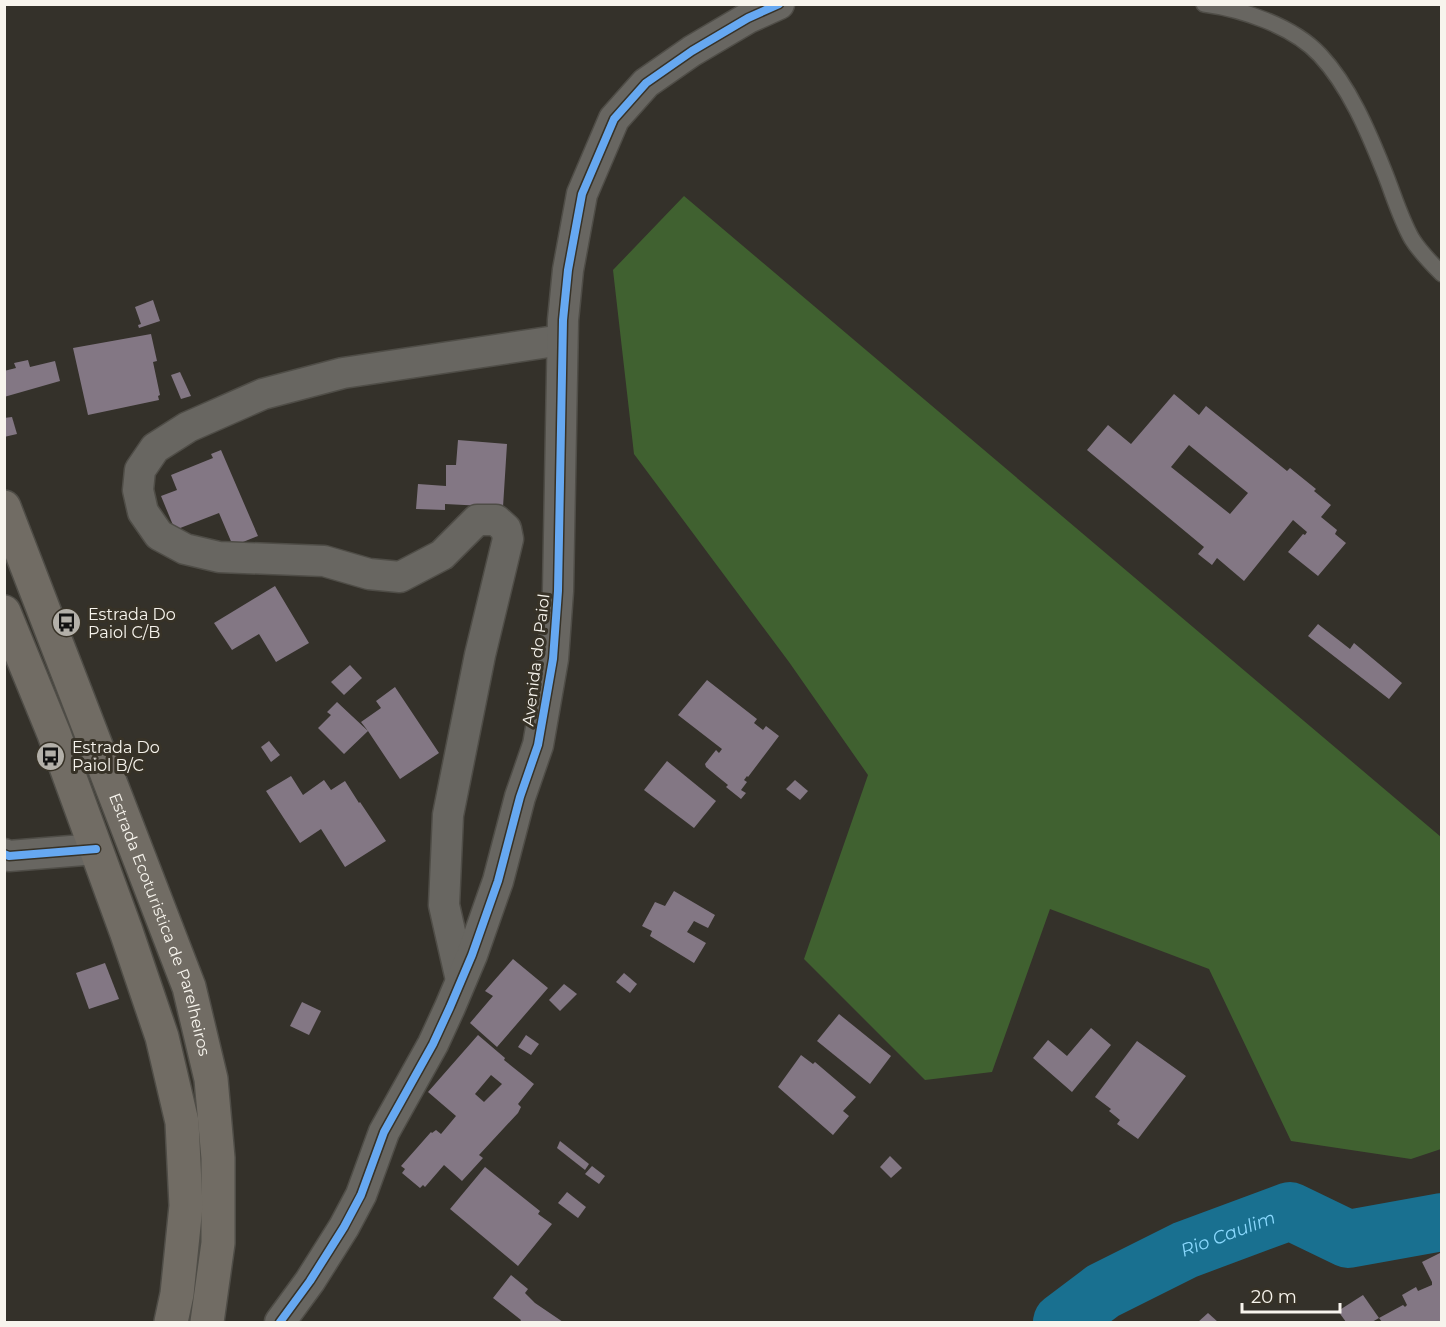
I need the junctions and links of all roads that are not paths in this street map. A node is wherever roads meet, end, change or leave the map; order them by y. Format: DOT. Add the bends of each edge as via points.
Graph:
graph roads {
  1 [pos="779,4"];
  2 [pos="1204,4"];
  3 [pos="1442,274"];
  4 [pos="562,340"];
  5 [pos="4,507"];
  6 [pos="4,612"];
  7 [pos="96,849"];
  8 [pos="4,854"];
  9 [pos="461,980"];
  10 [pos="171,1323"];
  11 [pos="207,1323"];
  12 [pos="280,1323"];
  1 -- 4 [label="street, Avenida do Paiol" via="692,51 646,83 614,118 582,194 568,270"];
  2 -- 3 [label="lane" via="1228,7 1281,26 1319,54 1350,96 1412,239"];
  4 -- 9 [label="street, Avenida do Paiol" via="558,591 553,659 538,745 498,881"];
  4 -- 9 [label="street" via="343,373 263,394 188,427 155,448 140,470 138,490 143,512 159,535 185,549 219,557 324,561 369,574 400,577 442,555 477,520 496,520 506,529 508,539 448,815 444,905"];
  5 -- 11 [label="main road, Estrada Ecoturistica de Parelheiros" via="189,987 211,1079 219,1158 218,1244"];
  6 -- 7 [label="main road, Estrada Ecoturistica de Parelheiros"];
  7 -- 8 [label="street"];
  7 -- 10 [label="main road, Estrada Ecoturistica de Parelheiros" via="162,1037 182,1122 186,1206"];
  9 -- 12 [label="street, Avenida do Paiol" via="433,1044 384,1132 361,1195"];
}
